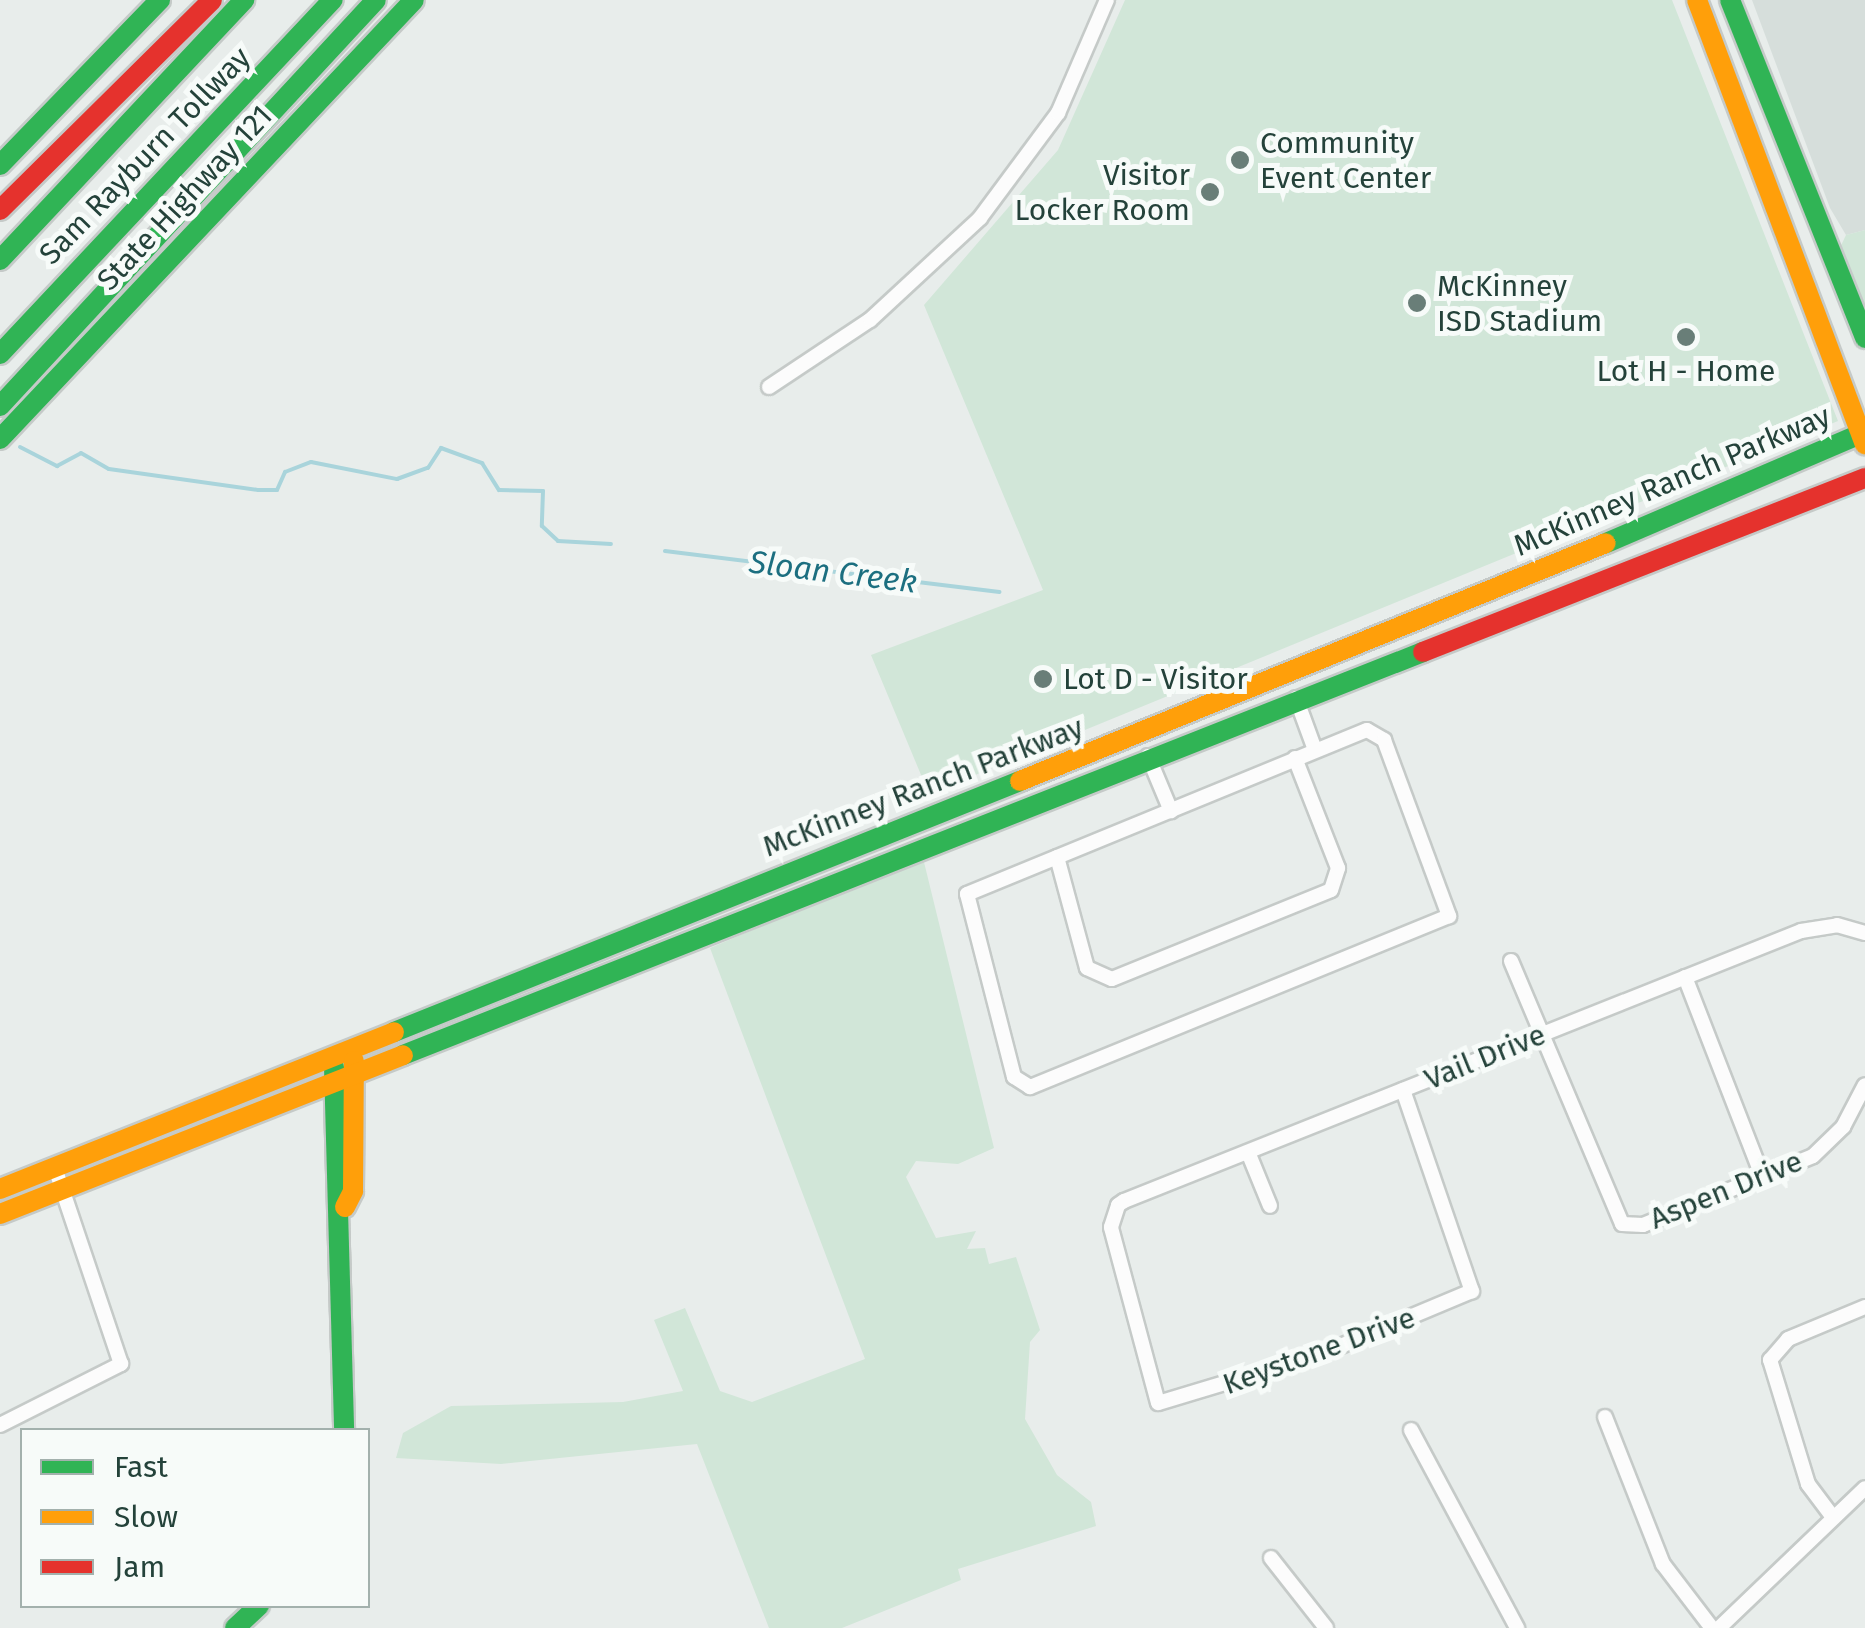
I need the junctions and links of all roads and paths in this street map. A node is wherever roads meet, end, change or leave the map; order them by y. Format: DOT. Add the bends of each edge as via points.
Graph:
graph roads {
  1 [pos="160,0"];
  2 [pos="212,0"];
  3 [pos="244,0"];
  4 [pos="333,0"];
  5 [pos="376,0"];
  6 [pos="414,0"];
  7 [pos="1107,0"];
  8 [pos="1697,0"];
  9 [pos="1730,0"];
  10 [pos="1774,118"];
  11 [pos="1745,128"];
  12 [pos="0,165"];
  13 [pos="3,206"];
  14 [pos="0,260"];
  15 [pos="1865,338"];
  16 [pos="0,354"];
  17 [pos="770,387"];
  18 [pos="0,406"];
  19 [pos="1864,437"];
  20 [pos="0,438"];
  21 [pos="1865,478"];
  22 [pos="1581,549"];
  23 [pos="1596,584"];
  24 [pos="1286,675"];
  25 [pos="1295,697"];
  26 [pos="1315,750"];
  27 [pos="1148,756"];
  28 [pos="1294,758"];
  29 [pos="1171,811"];
  30 [pos="1057,857"];
  31 [pos="1865,933"];
  32 [pos="1511,960"];
  33 [pos="1685,977"];
  34 [pos="1542,1034"];
  35 [pos="354,1047"];
  36 [pos="334,1056"];
  37 [pos="344,1076"];
  38 [pos="1403,1090"];
  39 [pos="1864,1091"];
  40 [pos="1248,1152"];
  41 [pos="55,1168"];
  42 [pos="1764,1178"];
  43 [pos="62,1189"];
  44 [pos="0,1190"];
  45 [pos="1270,1206"];
  46 [pos="0,1214"];
  47 [pos="1865,1307"];
  48 [pos="1163,1405"];
  49 [pos="1605,1417"];
  50 [pos="0,1424"];
  51 [pos="344,1428"];
  52 [pos="1410,1430"];
  53 [pos="1865,1488"];
  54 [pos="1832,1516"];
  55 [pos="1271,1558"];
  56 [pos="257,1608"];
  57 [pos="236,1628"];
  58 [pos="1326,1628"];
  59 [pos="1517,1628"];
  60 [pos="1715,1628"];
  1 -- 12 [label="main road"];
  2 -- 13 [label="main road"];
  3 -- 14 [label="main road, Sam Rayburn Tollway"];
  4 -- 16 [label="main road, Sam Rayburn Tollway"];
  5 -- 18 [label="main road"];
  6 -- 20 [label="main road, State Highway 121"];
  7 -- 17 [label="street" via="1068,96 980,218 870,320"];
  8 -- 11 [label="main road"];
  9 -- 10 [label="main road"];
  10 -- 11 [label="main road"];
  10 -- 15 [label="main road"];
  11 -- 19 [label="main road"];
  19 -- 22 [label="main road, McKinney Ranch Parkway"];
  21 -- 23 [label="main road, McKinney Ranch Parkway"];
  22 -- 23 [label="main road"];
  22 -- 24 [label="main road, McKinney Ranch Parkway"];
  23 -- 25 [label="main road, McKinney Ranch Parkway"];
  24 -- 25 [label="main road"];
  24 -- 35 [label="main road, McKinney Ranch Parkway"];
  25 -- 26 [label="street"];
  25 -- 27 [label="main road, McKinney Ranch Parkway"];
  26 -- 28 [label="street"];
  26 -- 30 [label="street" via="1366,730 1384,740 1449,916 1030,1087 1014,1077 967,894"];
  27 -- 29 [label="street"];
  27 -- 37 [label="main road, McKinney Ranch Parkway"];
  28 -- 29 [label="street"];
  28 -- 30 [label="street" via="1338,868 1331,890 1112,979 1087,968"];
  29 -- 30 [label="street"];
  31 -- 33 [label="street, Vail Drive" via="1822,925"];
  32 -- 34 [label="street"];
  33 -- 34 [label="street, Vail Drive"];
  33 -- 42 [label="street"];
  34 -- 38 [label="street, Vail Drive"];
  34 -- 42 [label="street, Aspen Drive" via="1615,1215 1643,1225"];
  35 -- 36 [label="main road, McKinney Ranch Parkway"];
  35 -- 37 [label="main road"];
  36 -- 37 [label="main road"];
  36 -- 41 [label="main road, McKinney Ranch Parkway"];
  37 -- 43 [label="main road, McKinney Ranch Parkway"];
  37 -- 51 [label="main road" via="353,1191 344,1207"];
  38 -- 40 [label="street, Vail Drive"];
  38 -- 48 [label="street, Keystone Drive" via="1472,1291"];
  39 -- 42 [label="street, Aspen Drive" via="1829,1143"];
  40 -- 45 [label="street"];
  40 -- 48 [label="street, Vail Drive" via="1112,1212 1146,1374"];
  41 -- 43 [label="street"];
  41 -- 44 [label="main road, McKinney Ranch Parkway"];
  43 -- 46 [label="main road, McKinney Ranch Parkway"];
  43 -- 50 [label="street" via="120,1368"];
  47 -- 54 [label="street" via="1788,1339 1770,1360 1808,1484"];
  49 -- 60 [label="street" via="1664,1564"];
  52 -- 59 [label="street"];
  53 -- 54 [label="street"];
  54 -- 60 [label="street"];
  55 -- 58 [label="street"];
  56 -- 57 [label="main road"];
}
